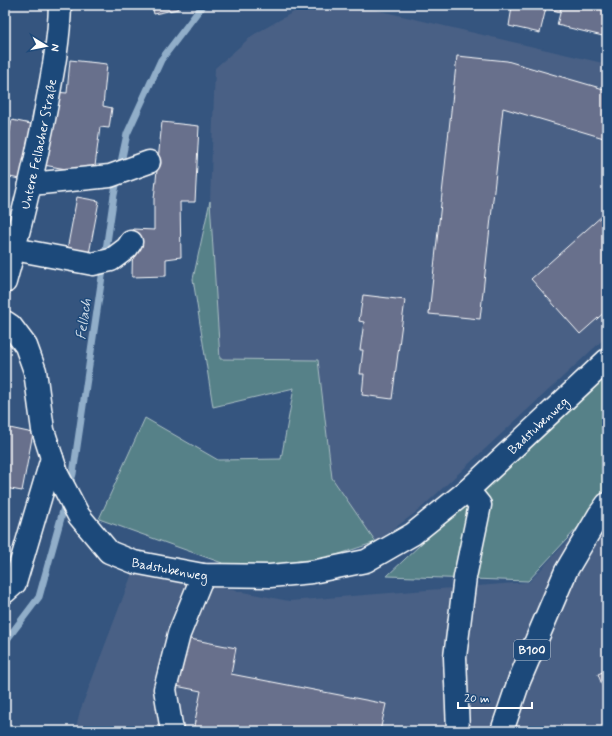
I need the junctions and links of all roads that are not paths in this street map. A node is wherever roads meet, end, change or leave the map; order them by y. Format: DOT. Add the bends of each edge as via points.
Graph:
graph roads {
  1 [pos="60,5"];
  2 [pos="149,162"];
  3 [pos="30,184"];
  4 [pos="131,242"];
  5 [pos="14,249"];
  6 [pos="5,282"];
  7 [pos="5,322"];
  8 [pos="607,360"];
  9 [pos="55,467"];
  10 [pos="468,490"];
  11 [pos="607,504"];
  12 [pos="202,576"];
  13 [pos="10,588"];
  14 [pos="5,606"];
  15 [pos="172,731"];
  16 [pos="458,731"];
  17 [pos="502,731"];
  1 -- 3 [label="street, Untere Fellacher Straße" via="56,58"];
  2 -- 3 [label="street" via="119,173"];
  3 -- 5 [label="street, Untere Fellacher Straße"];
  4 -- 5 [label="street" via="127,248 102,262"];
  5 -- 6 [label="street, Untere Fellacher Straße"];
  7 -- 9 [label="street, Badstubenweg" via="26,346 35,371 43,430"];
  8 -- 10 [label="street, Badstubenweg"];
  9 -- 12 [label="street, Badstubenweg" via="79,516 109,552 134,562"];
  9 -- 13 [label="street"];
  10 -- 12 [label="street, Badstubenweg" via="413,534 366,561 312,572 270,576"];
  10 -- 16 [label="street" via="480,505 465,577 455,657"];
  11 -- 17 [label="street, B100" via="566,571 519,680"];
  12 -- 15 [label="street" via="179,634 165,689"];
  13 -- 14 [label="street"];
}
